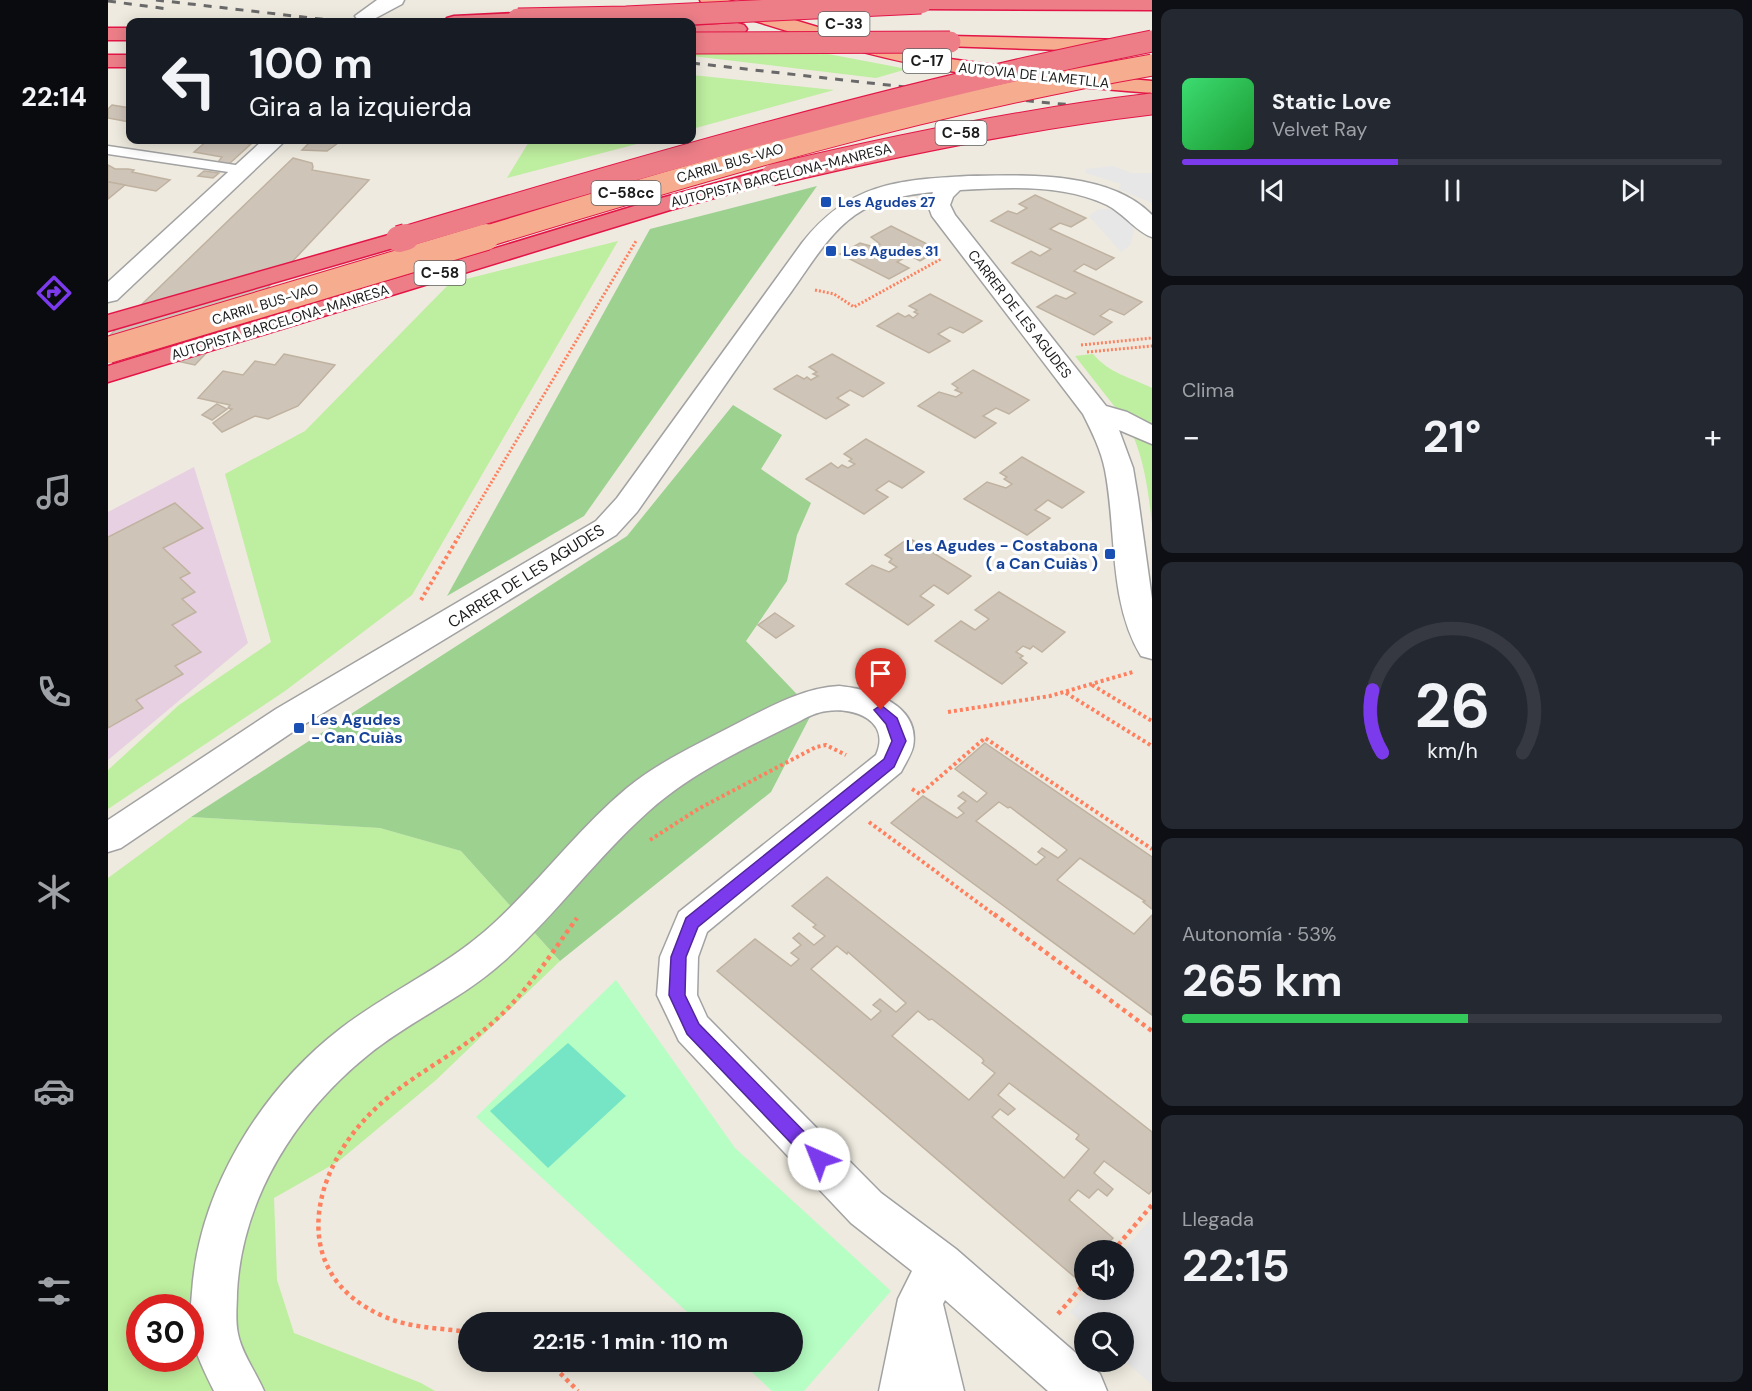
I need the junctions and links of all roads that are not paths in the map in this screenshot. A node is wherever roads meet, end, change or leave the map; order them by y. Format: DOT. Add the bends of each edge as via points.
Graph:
graph roads {
  1 [pos="395,0"];
  2 [pos="709,0"];
  3 [pos="788,0"];
  4 [pos="1152,4"];
  5 [pos="365,16"];
  6 [pos="532,18"];
  7 [pos="572,18"];
  8 [pos="1152,22"];
  9 [pos="696,32"];
  10 [pos="108,34"];
  11 [pos="126,34"];
  12 [pos="1152,41"];
  13 [pos="696,43"];
  14 [pos="1152,47"];
  15 [pos="108,61"];
  16 [pos="126,61"];
  17 [pos="1152,65"];
  18 [pos="1152,87"];
  19 [pos="1152,104"];
  20 [pos="271,144"];
  21 [pos="108,150"];
  22 [pos="242,171"];
  23 [pos="952,185"];
  24 [pos="880,195"];
  25 [pos="944,216"];
  26 [pos="1152,230"];
  27 [pos="108,295"];
  28 [pos="108,323"];
  29 [pos="108,350"];
  30 [pos="108,374"];
  31 [pos="1096,412"];
  32 [pos="1152,436"];
  33 [pos="1143,598"];
  34 [pos="1152,648"];
  35 [pos="108,838"];
  36 [pos="930,1282"];
  37 [pos="240,1391"];
  38 [pos="903,1391"];
  39 [pos="940,1391"];
  40 [pos="1083,1391"];
  1 -- 5 [label="street"];
  2 -- 18 [label="highway, AUTOVIA DE L'AMETLLA / C-17" via="814,33 943,64 1020,76"];
  3 -- 6 [label="highway, bridge"];
  4 -- 7 [label="highway, C-33, bridge" via="921,3"];
  8 -- 9 [label="highway, C-33" via="952,21"];
  10 -- 11 [label="highway"];
  12 -- 28 [label="highway, bridge" via="840,111"];
  13 -- 14 [label="highway, bridge" via="951,42"];
  15 -- 16 [label="highway"];
  17 -- 29 [label="highway, CARRIL BUS-VAO / C-58cc, bridge" via="942,107 789,146"];
  19 -- 30 [label="highway, AUTOPISTA BARCELONA-MANRESA / C-58, bridge" via="992,126 772,175 650,208"];
  20 -- 22 [label="street"];
  21 -- 22 [label="lane"];
  22 -- 27 [label="street"];
  23 -- 24 [label="street, CARRER DE LES AGUDES"];
  23 -- 25 [label="street" via="939,205"];
  23 -- 26 [label="street, CARRER DE LES AGUDES" via="1024,183 1089,191 1128,207"];
  24 -- 25 [label="street, CARRER DE LES AGUDES" via="914,201"];
  24 -- 35 [label="street, CARRER DE LES AGUDES" via="857,203 826,228 632,498 606,528 288,718"];
  25 -- 31 [label="street, CARRER DE LES AGUDES"];
  31 -- 32 [label="street"];
  31 -- 33 [label="street, CARRER DE LES AGUDES" via="1118,460"];
  33 -- 34 [label="street, CARRER DE LES AGUDES" via="1144,628"];
  36 -- 37 [label="street" via="866,1208 693,1029 677,995 678,957 692,923 889,763 899,741 892,721 881,710 849,698 832,697 766,724 669,776 630,807 489,951 354,1041 276,1124 241,1185 216,1262 214,1334 227,1371"];
  36 -- 38 [label="street"];
  36 -- 39 [label="street"];
  36 -- 40 [label="street"];
}
